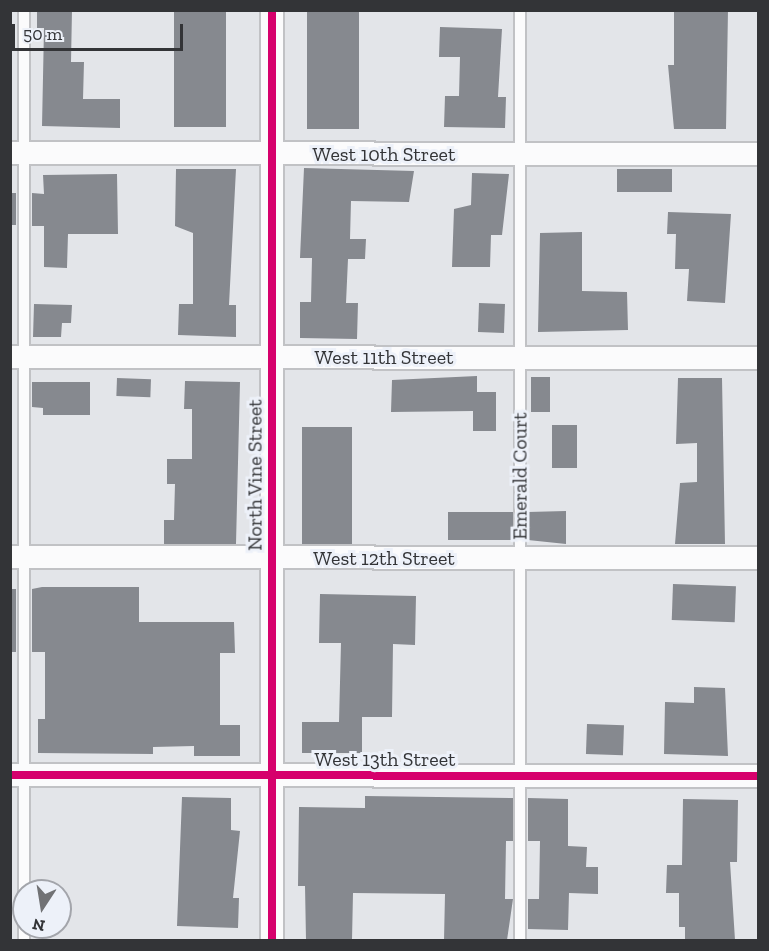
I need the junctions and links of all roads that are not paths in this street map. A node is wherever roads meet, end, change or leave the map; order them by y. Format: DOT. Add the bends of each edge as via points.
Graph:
graph roads {
  1 [pos="24,10"];
  2 [pos="272,10"];
  3 [pos="520,10"];
  4 [pos="17,153"];
  5 [pos="272,154"];
  6 [pos="520,154"];
  7 [pos="759,154"];
  8 [pos="17,357"];
  9 [pos="272,357"];
  10 [pos="520,358"];
  11 [pos="759,358"];
  12 [pos="17,557"];
  13 [pos="272,558"];
  14 [pos="520,558"];
  15 [pos="759,558"];
  16 [pos="17,775"];
  17 [pos="272,776"];
  18 [pos="520,776"];
  19 [pos="759,776"];
  20 [pos="24,940"];
  21 [pos="272,940"];
  22 [pos="520,940"];
  1 -- 4 [label="lane"];
  2 -- 5 [label="street, North Vine Street"];
  3 -- 6 [label="lane, Emerald Court"];
  4 -- 5 [label="street, West 10th Street"];
  4 -- 8 [label="lane"];
  5 -- 6 [label="street, West 10th Street"];
  5 -- 9 [label="street, North Vine Street"];
  6 -- 7 [label="street, West 10th Street"];
  6 -- 10 [label="lane, Emerald Court"];
  8 -- 9 [label="street, West 11th Street"];
  8 -- 12 [label="lane"];
  9 -- 10 [label="street, West 11th Street"];
  9 -- 13 [label="street, North Vine Street"];
  10 -- 11 [label="street, West 11th Street"];
  10 -- 14 [label="lane, Emerald Court"];
  12 -- 13 [label="street, West 12th Street"];
  12 -- 16 [label="lane"];
  13 -- 14 [label="street, West 12th Street"];
  13 -- 17 [label="street, North Vine Street"];
  14 -- 15 [label="street, West 12th Street"];
  14 -- 18 [label="lane, Emerald Court"];
  16 -- 17 [label="street, West 13th Street"];
  16 -- 20 [label="lane"];
  17 -- 18 [label="street, West 13th Street"];
  17 -- 21 [label="street, North Vine Street"];
  18 -- 19 [label="street, West 13th Street"];
  18 -- 22 [label="lane, Emerald Court"];
}
